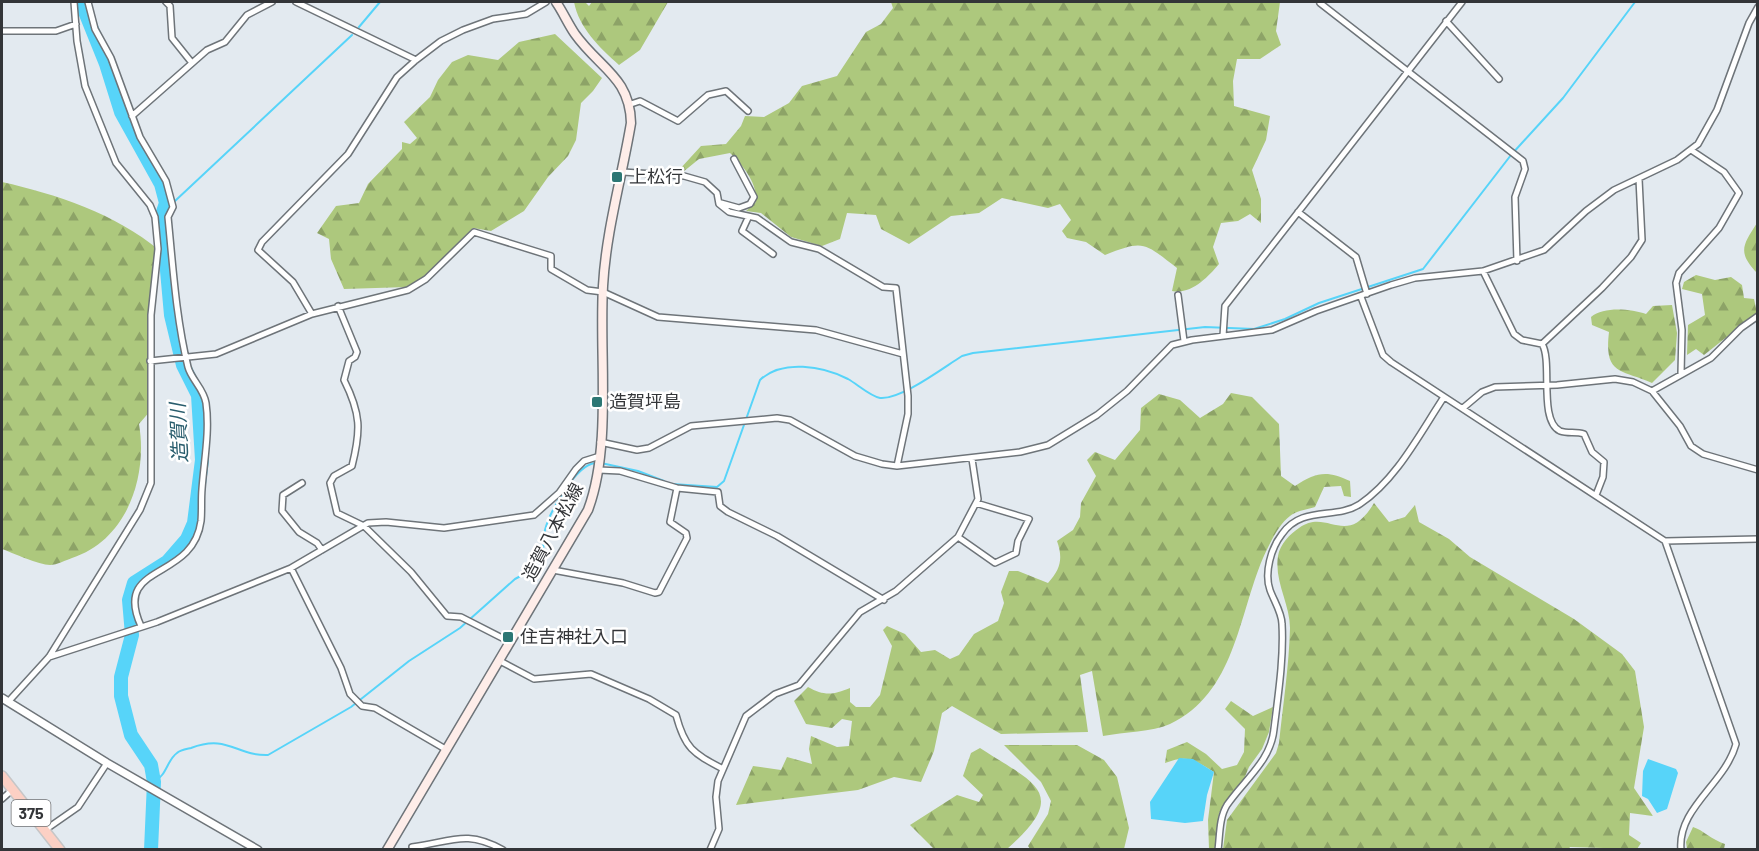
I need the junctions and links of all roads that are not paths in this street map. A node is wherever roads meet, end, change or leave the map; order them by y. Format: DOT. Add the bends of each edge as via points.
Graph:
graph roads {
  1 [pos="75,2"];
  2 [pos="88,2"];
  3 [pos="166,2"];
  4 [pos="272,2"];
  5 [pos="296,2"];
  6 [pos="546,2"];
  7 [pos="556,2"];
  8 [pos="1321,2"];
  9 [pos="1462,2"];
  10 [pos="1758,7"];
  11 [pos="1446,21"];
  12 [pos="76,24"];
  13 [pos="2,31"];
  14 [pos="416,60"];
  15 [pos="192,63"];
  16 [pos="1406,71"];
  17 [pos="1499,79"];
  18 [pos="631,104"];
  19 [pos="748,111"];
  20 [pos="132,116"];
  21 [pos="1691,150"];
  22 [pos="734,159"];
  23 [pos="623,172"];
  24 [pos="1639,179"];
  25 [pos="719,204"];
  26 [pos="1298,212"];
  27 [pos="748,218"];
  28 [pos="773,254"];
  29 [pos="1517,261"];
  30 [pos="1483,271"];
  31 [pos="603,292"];
  32 [pos="1367,294"];
  33 [pos="1178,295"];
  34 [pos="1361,297"];
  35 [pos="338,306"];
  36 [pos="312,314"];
  37 [pos="1758,316"];
  38 [pos="1223,334"];
  39 [pos="1183,338"];
  40 [pos="1542,344"];
  41 [pos="903,354"];
  42 [pos="182,357"];
  43 [pos="150,361"];
  44 [pos="1681,374"];
  45 [pos="1546,385"];
  46 [pos="1652,391"];
  47 [pos="1444,397"];
  48 [pos="1463,408"];
  49 [pos="600,442"];
  50 [pos="600,457"];
  51 [pos="972,459"];
  52 [pos="897,466"];
  53 [pos="600,469"];
  54 [pos="1758,470"];
  55 [pos="302,483"];
  56 [pos="677,488"];
  57 [pos="1596,495"];
  58 [pos="976,503"];
  59 [pos="364,526"];
  60 [pos="958,537"];
  61 [pos="1758,539"];
  62 [pos="1665,541"];
  63 [pos="322,550"];
  64 [pos="291,568"];
  65 [pos="553,570"];
  66 [pos="884,600"];
  67 [pos="139,627"];
  68 [pos="510,642"];
  69 [pos="49,657"];
  70 [pos="500,661"];
  71 [pos="5,700"];
  72 [pos="447,750"];
  73 [pos="107,763"];
  74 [pos="723,769"];
  75 [pos="2,776"];
  76 [pos="12,790"];
  77 [pos="2,799"];
  78 [pos="45,831"];
  79 [pos="412,847"];
  80 [pos="60,849"];
  81 [pos="258,849"];
  82 [pos="387,849"];
  83 [pos="503,849"];
  84 [pos="710,849"];
  85 [pos="1218,849"];
  86 [pos="1681,849"];
  1 -- 12 [label="street"];
  2 -- 20 [label="street" via="95,29 111,58"];
  3 -- 15 [label="street" via="170,6 172,38"];
  4 -- 15 [label="street" via="247,15 225,42"];
  5 -- 14 [label="street"];
  6 -- 14 [label="street" via="526,14 493,19 464,30"];
  7 -- 18 [label="main road" via="576,35 625,89"];
  8 -- 16 [label="street"];
  9 -- 11 [label="street"];
  10 -- 21 [label="street" via="1706,134"];
  11 -- 16 [label="street"];
  11 -- 17 [label="street"];
  12 -- 13 [label="street" via="56,31"];
  12 -- 43 [label="street" via="85,86 116,163 150,205 154,217 158,249"];
  14 -- 36 [label="street" via="397,76 348,154 258,250 293,282"];
  15 -- 20 [label="street"];
  16 -- 26 [label="street"];
  16 -- 29 [label="street" via="1523,161 1525,169 1515,197"];
  18 -- 19 [label="street" via="640,101 678,121 708,95 726,92"];
  18 -- 23 [label="main road, 造賀八本松線" via="632,123"];
  20 -- 42 [label="street" via="166,182 173,207 168,218"];
  21 -- 24 [label="street"];
  21 -- 44 [label="street" via="1724,172 1739,193 1719,228 1679,273 1676,283 1682,330"];
  22 -- 25 [label="street" via="754,197 750,204 739,208"];
  23 -- 25 [label="street" via="695,178 717,193"];
  23 -- 31 [label="main road, 造賀八本松線"];
  24 -- 29 [label="street" via="1614,190 1544,250"];
  24 -- 40 [label="street" via="1642,240 1602,288"];
  25 -- 27 [label="street"];
  26 -- 32 [label="street" via="1356,257"];
  26 -- 38 [label="street" via="1226,306"];
  27 -- 28 [label="street" via="742,231"];
  27 -- 41 [label="street" via="757,218 791,242 819,249 883,287 896,288"];
  29 -- 30 [label="street"];
  30 -- 32 [label="street" via="1415,279"];
  30 -- 40 [label="street" via="1514,334"];
  31 -- 35 [label="street" via="587,290 558,276 551,269 551,256 474,232 426,279 408,290"];
  31 -- 41 [label="street" via="658,317 816,330"];
  31 -- 49 [label="main road, 造賀八本松線"];
  32 -- 34 [label="street"];
  33 -- 39 [label="street"];
  34 -- 38 [label="street" via="1272,330"];
  34 -- 47 [label="street" via="1383,355"];
  35 -- 36 [label="street"];
  35 -- 59 [label="street" via="357,352 349,360 344,380 357,406 360,434 352,466 334,476 330,483 337,513"];
  36 -- 42 [label="street" via="233,349"];
  37 -- 44 [label="street" via="1711,358"];
  38 -- 39 [label="street" via="1214,338"];
  39 -- 51 [label="street" via="1098,415 1048,445"];
  40 -- 45 [label="street" via="1546,351"];
  41 -- 52 [label="street" via="908,414"];
  42 -- 43 [label="street"];
  42 -- 67 [label="street" via="206,401 201,522 186,554 138,586 134,607"];
  43 -- 69 [label="street" via="149,493"];
  44 -- 46 [label="street"];
  45 -- 46 [label="street" via="1616,379"];
  45 -- 48 [label="street" via="1495,387"];
  45 -- 57 [label="street" via="1557,430 1584,434 1592,452 1604,462"];
  46 -- 54 [label="street" via="1691,446 1703,454"];
  47 -- 48 [label="street"];
  47 -- 85 [label="street" via="1391,475 1370,496 1344,511 1321,512 1293,523 1276,544 1268,579 1283,627 1274,731 1265,757 1222,815"];
  48 -- 57 [label="street"];
  49 -- 50 [label="main road, 造賀八本松線"];
  49 -- 52 [label="street" via="637,450 649,448 691,426 757,418 790,420 855,456"];
  50 -- 53 [label="main road, 造賀八本松線"];
  50 -- 59 [label="street" via="584,461 576,468 559,493 534,515 444,528 386,522"];
  51 -- 52 [label="street"];
  51 -- 58 [label="street"];
  53 -- 56 [label="street"];
  53 -- 65 [label="main road, 造賀八本松線" via="588,510"];
  55 -- 63 [label="street" via="283,495 282,511 299,532"];
  56 -- 65 [label="street" via="670,522 687,538 659,592"];
  56 -- 66 [label="street" via="718,492 720,506 728,513 777,536"];
  57 -- 62 [label="street"];
  58 -- 60 [label="street"];
  58 -- 60 [label="street" via="1029,519 1016,553 995,563"];
  59 -- 63 [label="street"];
  59 -- 68 [label="street" via="411,572 447,616 461,617"];
  60 -- 66 [label="street"];
  61 -- 62 [label="street"];
  62 -- 86 [label="street" via="1736,744 1718,780 1689,815"];
  63 -- 64 [label="street"];
  64 -- 67 [label="street"];
  64 -- 72 [label="street" via="354,700"];
  65 -- 68 [label="main road, 造賀八本松線"];
  66 -- 74 [label="street" via="860,612 799,685 775,694 746,716"];
  67 -- 69 [label="street"];
  68 -- 70 [label="main road, 造賀八本松線"];
  69 -- 71 [label="street"];
  70 -- 72 [label="main road, 造賀八本松線"];
  70 -- 74 [label="street" via="534,679 591,674 649,699 676,715 690,751"];
  71 -- 73 [label="street"];
  72 -- 82 [label="main road, 造賀八本松線"];
  73 -- 78 [label="street" via="78,807"];
  73 -- 81 [label="street"];
  74 -- 84 [label="street" via="716,797 720,829"];
  75 -- 76 [label="highway, 375"];
  76 -- 77 [label="street"];
  76 -- 78 [label="highway, 375"];
  78 -- 80 [label="highway, 375"];
  79 -- 83 [label="street" via="447,843 457,837 487,841"];
}
